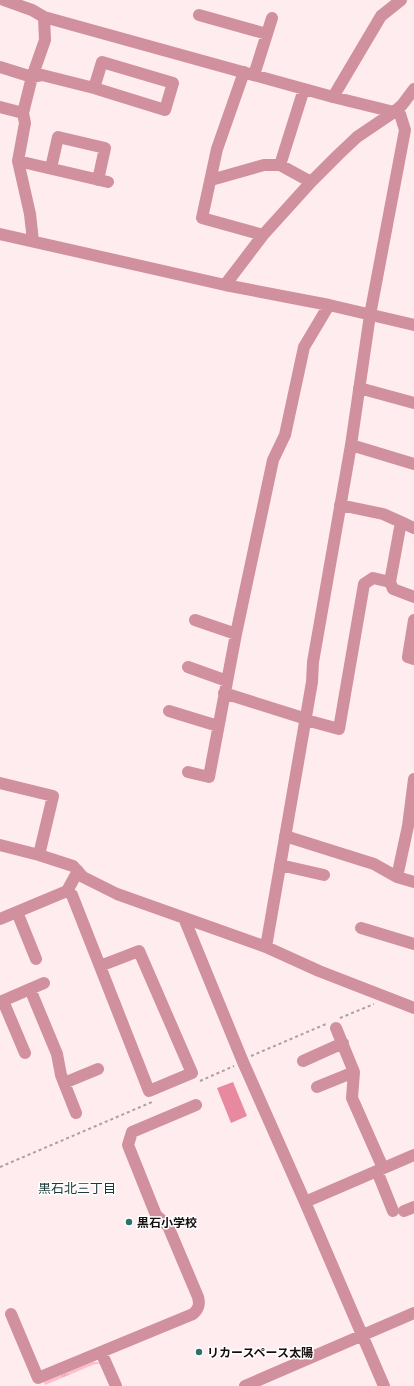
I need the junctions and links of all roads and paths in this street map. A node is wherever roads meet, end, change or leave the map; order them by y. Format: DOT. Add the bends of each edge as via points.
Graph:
graph roads {
  1 [pos="4,0"];
  2 [pos="401,0"];
  3 [pos="199,15"];
  4 [pos="44,17"];
  5 [pos="272,18"];
  6 [pos="267,34"];
  7 [pos="0,68"];
  8 [pos="249,74"];
  9 [pos="32,77"];
  10 [pos="94,88"];
  11 [pos="304,89"];
  12 [pos="414,89"];
  13 [pos="333,98"];
  14 [pos="0,107"];
  15 [pos="394,112"];
  16 [pos="23,113"];
  17 [pos="410,128"];
  18 [pos="18,161"];
  19 [pos="280,165"];
  20 [pos="51,168"];
  21 [pos="210,180"];
  22 [pos="312,182"];
  23 [pos="0,234"];
  24 [pos="263,235"];
  25 [pos="33,241"];
  26 [pos="225,285"];
  27 [pos="329,305"];
  28 [pos="370,315"];
  29 [pos="414,325"];
  30 [pos="359,388"];
  31 [pos="414,403"];
  32 [pos="351,444"];
  33 [pos="414,464"];
  34 [pos="340,505"];
  35 [pos="401,522"];
  36 [pos="414,528"];
  37 [pos="390,582"];
  38 [pos="414,597"];
  39 [pos="195,620"];
  40 [pos="414,620"];
  41 [pos="236,634"];
  42 [pos="414,659"];
  43 [pos="188,667"];
  44 [pos="226,687"];
  45 [pos="169,710"];
  46 [pos="306,720"];
  47 [pos="218,726"];
  48 [pos="188,772"];
  49 [pos="414,779"];
  50 [pos="0,783"];
  51 [pos="285,836"];
  52 [pos="0,845"];
  53 [pos="39,855"];
  54 [pos="280,865"];
  55 [pos="78,871"];
  56 [pos="324,875"];
  57 [pos="397,877"];
  58 [pos="414,882"];
  59 [pos="67,891"];
  60 [pos="17,912"];
  61 [pos="184,918"];
  62 [pos="0,919"];
  63 [pos="361,928"];
  64 [pos="414,944"];
  65 [pos="266,947"];
  66 [pos="36,959"];
  67 [pos="100,966"];
  68 [pos="44,983"];
  69 [pos="30,989"];
  70 [pos="388,998"];
  71 [pos="1,1001"];
  72 [pos="414,1008"];
  73 [pos="335,1023"];
  74 [pos="343,1043"];
  75 [pos="25,1053"];
  76 [pos="303,1060"];
  77 [pos="243,1062"];
  78 [pos="98,1069"];
  79 [pos="354,1072"];
  80 [pos="198,1082"];
  81 [pos="64,1083"];
  82 [pos="316,1087"];
  83 [pos="154,1101"];
  84 [pos="196,1105"];
  85 [pos="76,1113"];
  86 [pos="414,1155"];
  87 [pos="0,1167"];
  88 [pos="380,1170"];
  89 [pos="306,1202"];
  90 [pos="404,1210"];
  91 [pos="414,1313"];
  92 [pos="11,1314"];
  93 [pos="362,1335"];
  94 [pos="101,1352"];
  95 [pos="116,1386"];
  96 [pos="245,1386"];
  97 [pos="384,1386"];
  1 -- 4 [label="street"];
  2 -- 13 [label="street" via="381,16"];
  3 -- 6 [label="street"];
  4 -- 8 [label="street"];
  4 -- 9 [label="street" via="45,40"];
  5 -- 6 [label="street"];
  6 -- 8 [label="street"];
  7 -- 9 [label="street"];
  8 -- 11 [label="street"];
  8 -- 21 [label="street" via="217,149"];
  9 -- 10 [label="street" via="42,76"];
  9 -- 16 [label="street"];
  10 -- 10 [label="street" via="102,62 173,83 165,110"];
  11 -- 13 [label="street"];
  11 -- 19 [label="street"];
  12 -- 15 [label="street"];
  13 -- 15 [label="street"];
  14 -- 16 [label="street"];
  15 -- 17 [label="street" via="400,114"];
  15 -- 22 [label="street" via="358,137"];
  16 -- 18 [label="street" via="25,123"];
  17 -- 28 [label="street"];
  18 -- 20 [label="street"];
  18 -- 25 [label="street" via="30,214"];
  19 -- 21 [label="street" via="264,165"];
  19 -- 22 [label="street"];
  20 -- 20 [label="street" via="58,137 105,148 103,181"];
  21 -- 24 [label="street" via="202,218"];
  22 -- 24 [label="street"];
  23 -- 25 [label="street"];
  24 -- 26 [label="street"];
  25 -- 26 [label="street"];
  26 -- 27 [label="street"];
  27 -- 28 [label="street"];
  27 -- 41 [label="street" via="304,347 286,435 273,460"];
  28 -- 29 [label="street"];
  28 -- 30 [label="street"];
  30 -- 31 [label="street"];
  30 -- 32 [label="street"];
  32 -- 33 [label="street"];
  32 -- 34 [label="street"];
  34 -- 35 [label="street" via="383,514"];
  34 -- 46 [label="street"];
  35 -- 36 [label="street"];
  35 -- 37 [label="street"];
  37 -- 38 [label="street" via="393,589"];
  37 -- 46 [label="street" via="373,578 364,584 339,729"];
  39 -- 41 [label="street"];
  40 -- 42 [label="street" via="408,657"];
  41 -- 44 [label="street"];
  43 -- 44 [label="street"];
  44 -- 46 [label="street"];
  44 -- 47 [label="street"];
  45 -- 47 [label="street"];
  46 -- 51 [label="street"];
  47 -- 48 [label="street" via="209,777"];
  49 -- 57 [label="street" via="408,826"];
  50 -- 53 [label="street" via="53,796"];
  51 -- 54 [label="street"];
  51 -- 57 [label="street" via="374,864"];
  52 -- 53 [label="street"];
  53 -- 55 [label="street" via="74,866"];
  54 -- 56 [label="street"];
  54 -- 65 [label="street"];
  55 -- 59 [label="street"];
  55 -- 61 [label="street" via="83,877 117,894"];
  57 -- 58 [label="street"];
  59 -- 60 [label="street"];
  59 -- 67 [label="street" via="72,895"];
  60 -- 62 [label="street"];
  60 -- 66 [label="street"];
  61 -- 65 [label="street"];
  61 -- 77 [label="street"];
  63 -- 64 [label="street"];
  65 -- 70 [label="street"];
  67 -- 67 [label="street" via="139,951 192,1072 149,1091"];
  68 -- 69 [label="street"];
  69 -- 71 [label="street"];
  69 -- 81 [label="street" via="57,1054"];
  70 -- 72 [label="street"];
  70 -- 73 [label="path"];
  71 -- 75 [label="street"];
  73 -- 74 [label="street"];
  73 -- 77 [label="path"];
  74 -- 76 [label="street"];
  74 -- 79 [label="street"];
  77 -- 80 [label="path"];
  77 -- 89 [label="street"];
  78 -- 81 [label="street"];
  79 -- 82 [label="street"];
  79 -- 88 [label="street" via="352,1098"];
  81 -- 85 [label="street"];
  83 -- 87 [label="path"];
  84 -- 94 [label="street" via="132,1132 128,1145 156,1214 168,1226 198,1297 198,1309 193,1314"];
  86 -- 88 [label="street"];
  88 -- 89 [label="street"];
  88 -- 90 [label="street"];
  89 -- 93 [label="street"];
  91 -- 93 [label="street"];
  92 -- 94 [label="street" via="38,1378"];
  93 -- 96 [label="street"];
  93 -- 97 [label="street"];
  94 -- 95 [label="street"];
}
